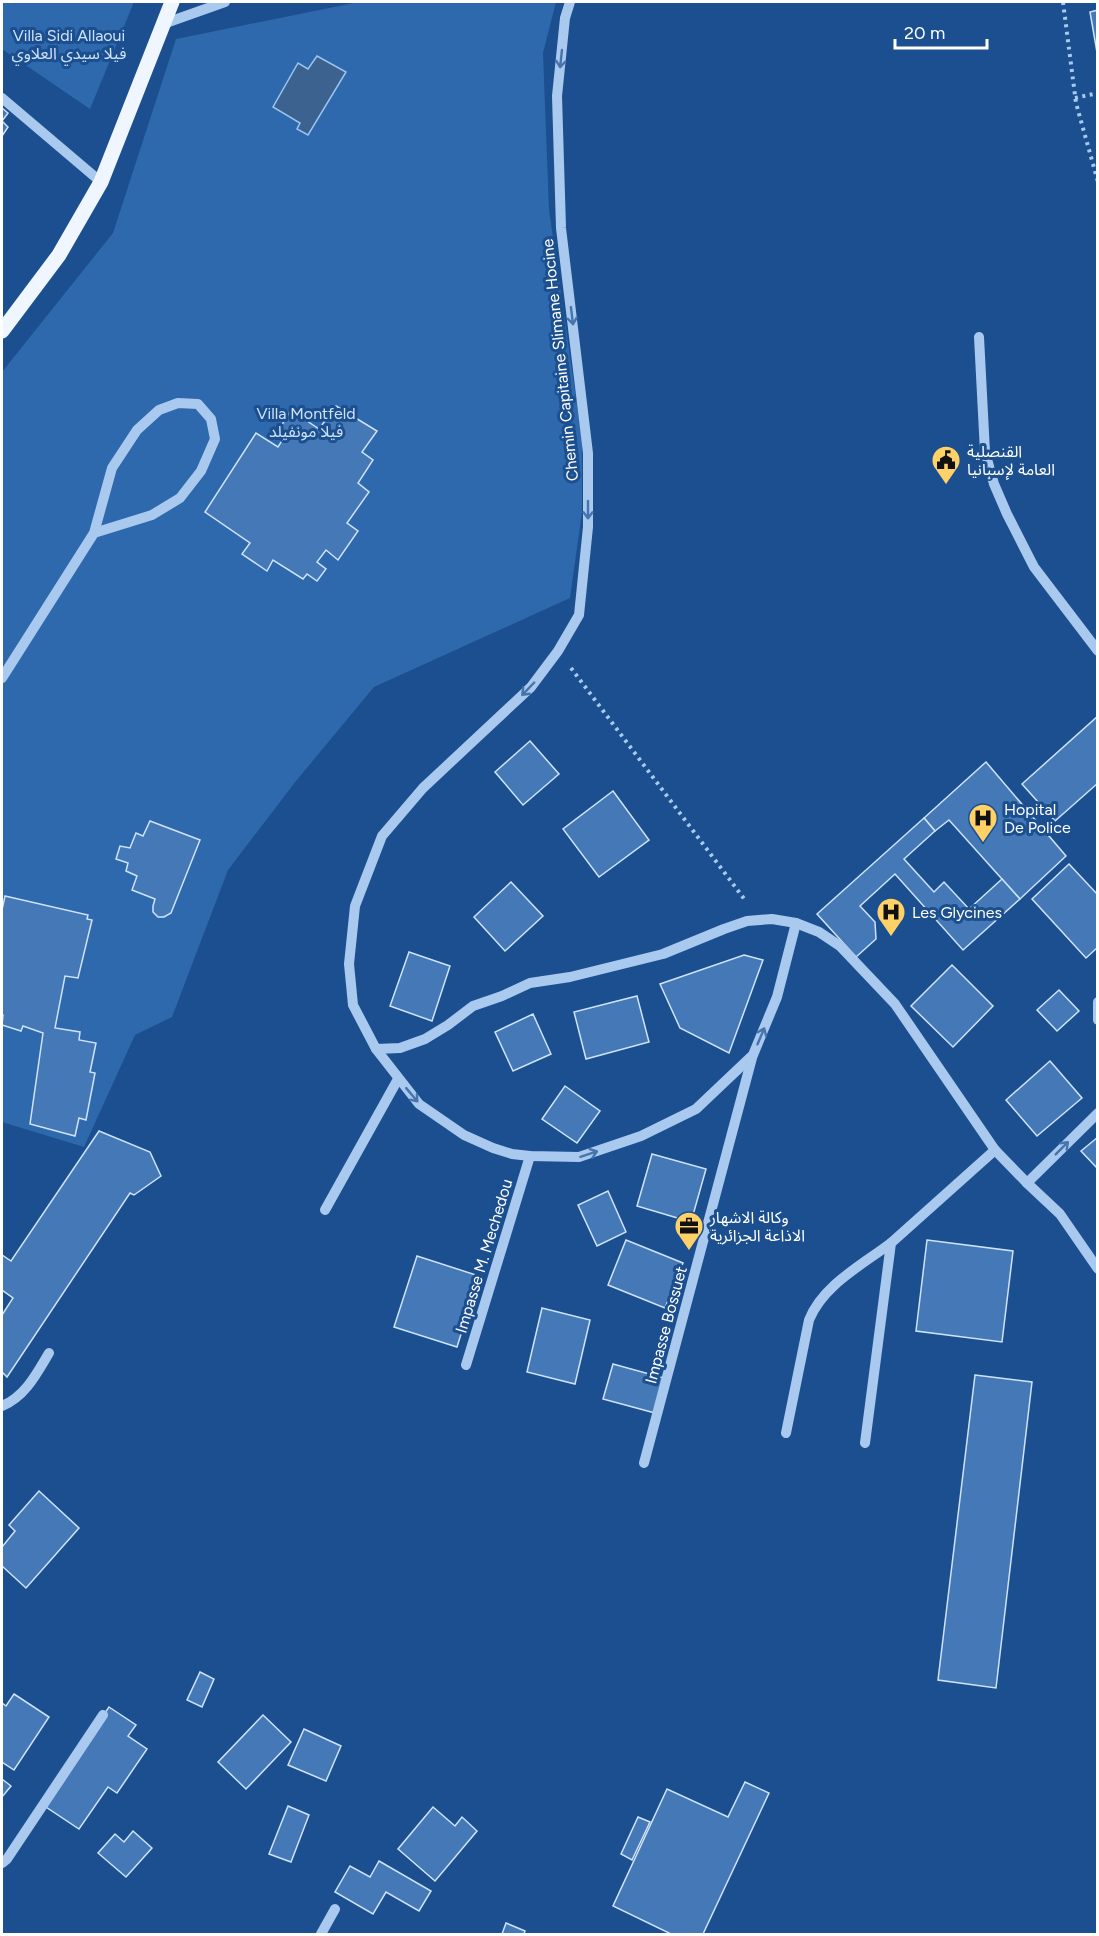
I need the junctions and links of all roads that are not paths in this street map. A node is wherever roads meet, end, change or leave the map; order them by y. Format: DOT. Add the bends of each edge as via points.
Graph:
graph roads {
  1 [pos="172,2"];
  2 [pos="225,2"];
  3 [pos="570,2"];
  4 [pos="163,24"];
  5 [pos="2,98"];
  6 [pos="101,182"];
  7 [pos="2,330"];
  8 [pos="979,337"];
  9 [pos="94,533"];
  10 [pos="1098,651"];
  11 [pos="2,678"];
  12 [pos="796,923"];
  13 [pos="1098,1002"];
  14 [pos="1098,1020"];
  15 [pos="376,1049"];
  16 [pos="753,1055"];
  17 [pos="398,1079"];
  18 [pos="1098,1113"];
  19 [pos="994,1150"];
  20 [pos="531,1156"];
  21 [pos="1027,1183"];
  22 [pos="326,1210"];
  23 [pos="891,1243"];
  24 [pos="1098,1269"];
  25 [pos="49,1353"];
  26 [pos="466,1365"];
  27 [pos="2,1406"];
  28 [pos="786,1433"];
  29 [pos="866,1443"];
  30 [pos="644,1463"];
  31 [pos="103,1715"];
  32 [pos="2,1863"];
  33 [pos="335,1908"];
  34 [pos="321,1935"];
  1 -- 4 [label="main road"];
  2 -- 4 [label="street"];
  3 -- 15 [label="street, Chemin Capitaine Slimane Hocine, one-way" via="557,96 561,228 588,453 588,527 579,615 531,687 423,788 382,836 355,906 349,964 353,1005"];
  4 -- 6 [label="main road"];
  5 -- 6 [label="street"];
  6 -- 7 [label="main road" via="59,255"];
  8 -- 10 [label="street" via="985,452 994,484 1034,567"];
  9 -- 9 [label="street" via="152,515 180,498 201,471 215,439 211,419 198,404 178,403 159,410 137,430 112,468"];
  9 -- 11 [label="street"];
  12 -- 15 [label="street" via="772,919 747,921 663,954 530,983 473,1006 424,1039 400,1048"];
  16 -- 12 [label="street, Impasse Bossuet, one-way" via="777,997"];
  12 -- 19 [label="street" via="840,946 895,1004"];
  13 -- 14 [label="street"];
  15 -- 17 [label="street, Chemin Capitaine Slimane Hocine"];
  20 -- 16 [label="street, Chemin Capitaine Slimane Hocine, one-way" via="579,1157 641,1136 696,1109"];
  16 -- 30 [label="street, Impasse Bossuet"];
  17 -- 20 [label="street, Chemin Capitaine Slimane Hocine, one-way" via="418,1104 464,1135 493,1148"];
  17 -- 22 [label="street"];
  21 -- 18 [label="street, one-way"];
  19 -- 21 [label="street"];
  19 -- 23 [label="street"];
  20 -- 26 [label="street, Impasse M. Mechedou"];
  21 -- 24 [label="street" via="1060,1214"];
  23 -- 28 [label="street" via="829,1290 815,1306"];
  23 -- 29 [label="street"];
  25 -- 27 [label="street" via="27,1388"];
  31 -- 32 [label="street"];
  33 -- 34 [label="street"];
}
